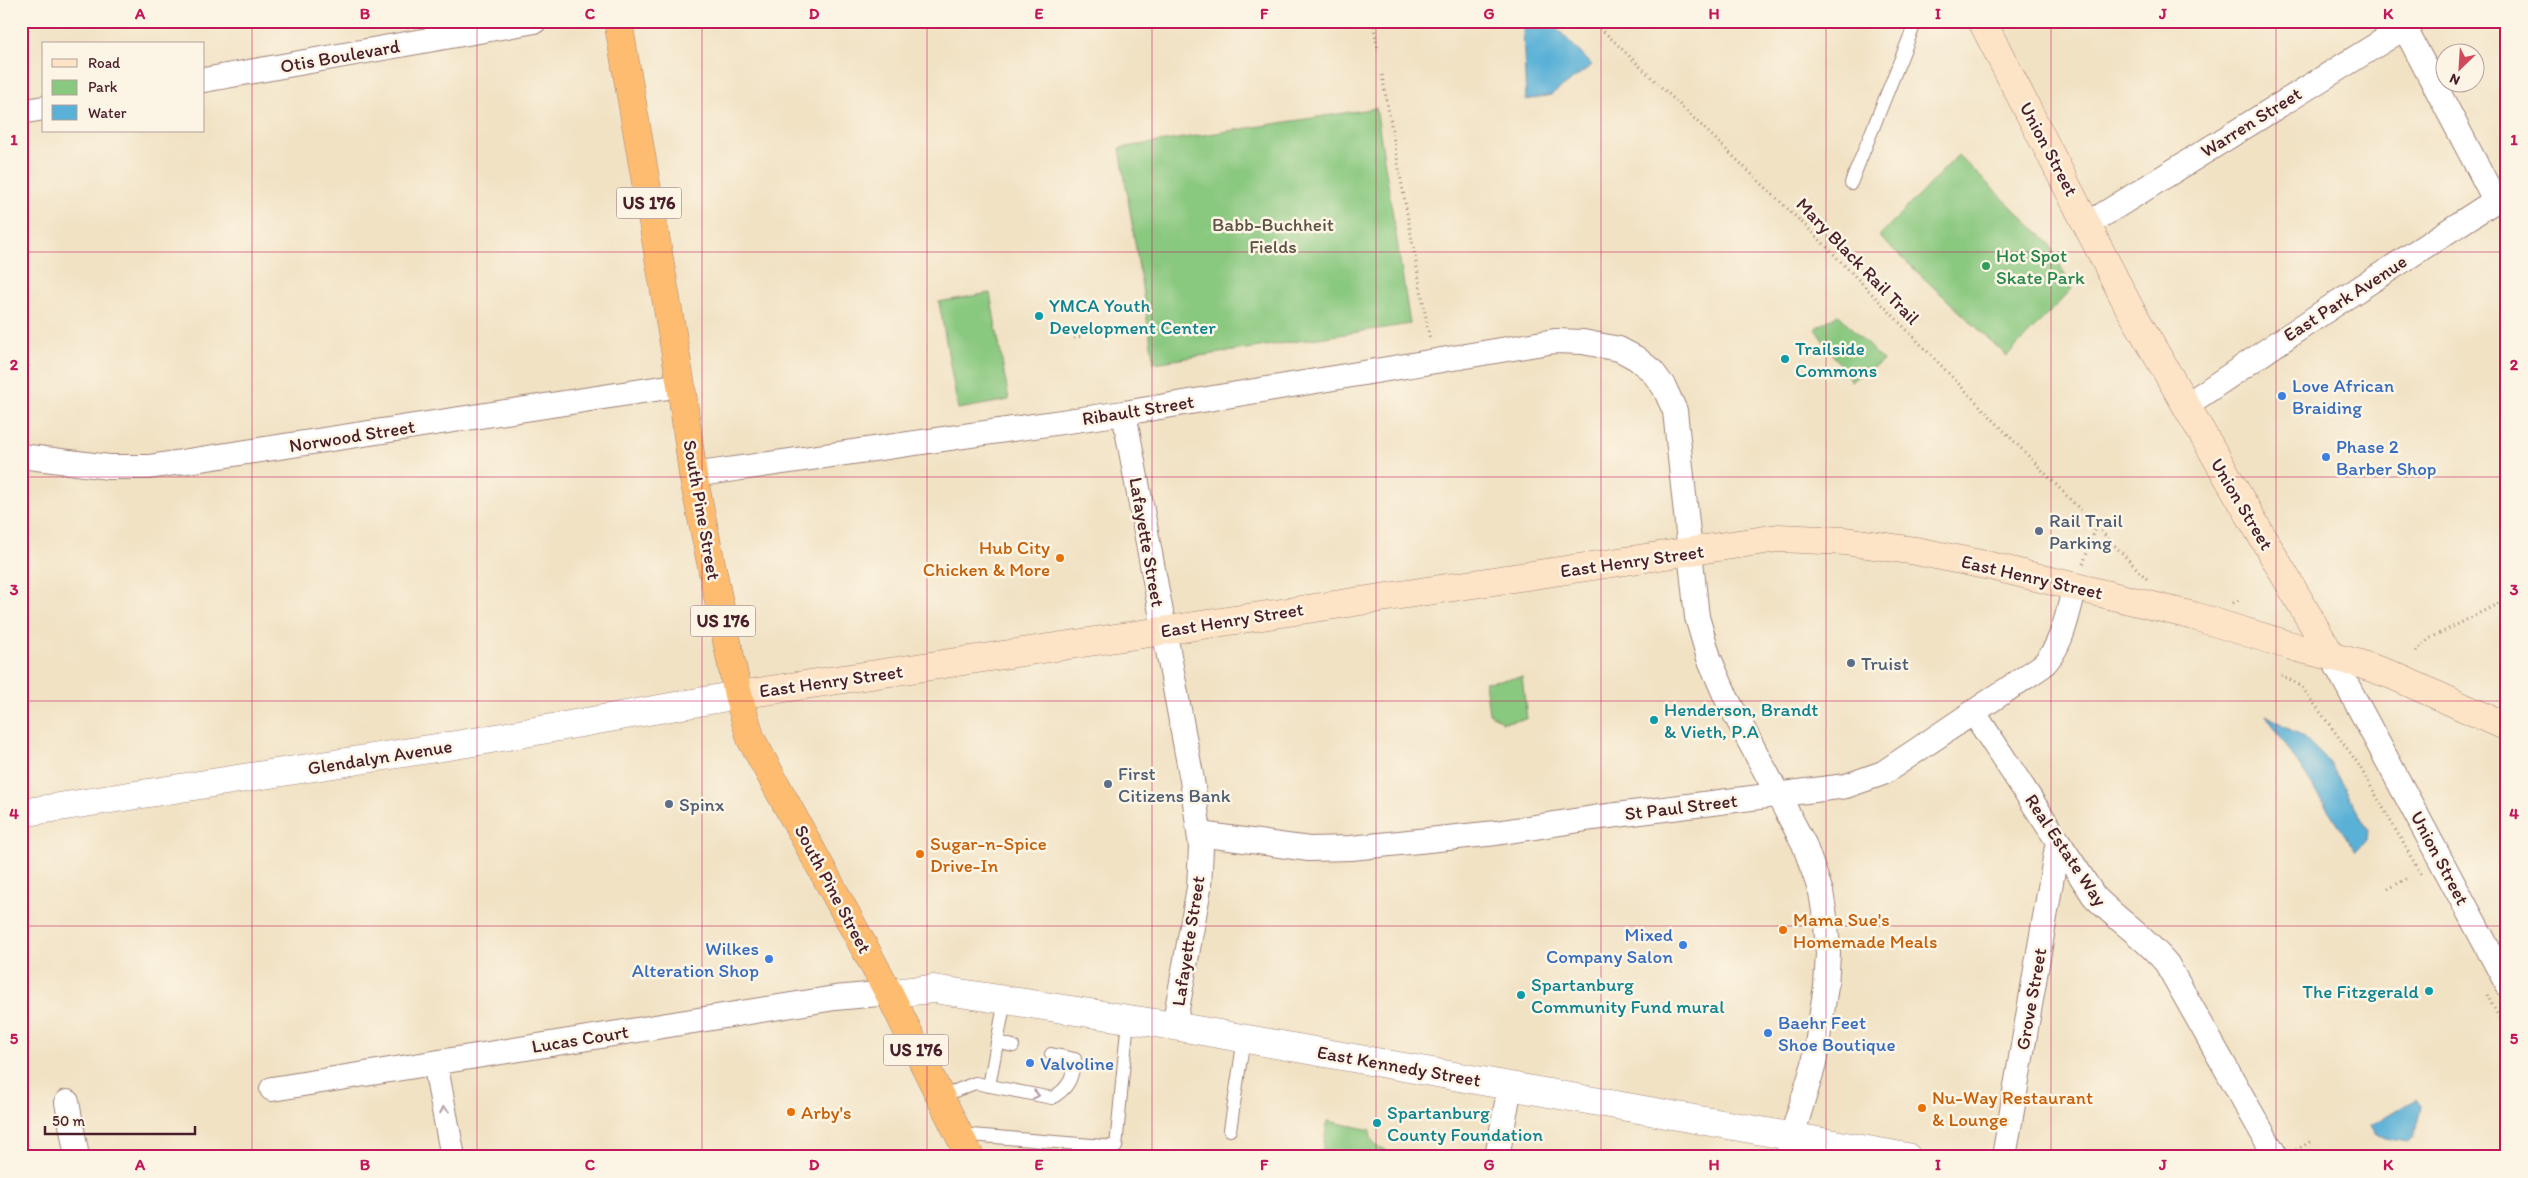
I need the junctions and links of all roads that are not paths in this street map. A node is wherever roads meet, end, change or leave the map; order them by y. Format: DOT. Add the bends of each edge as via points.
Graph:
graph roads {
  1 [pos="535,21"];
  2 [pos="618,21"];
  3 [pos="1916,21"];
  4 [pos="1982,21"];
  5 [pos="2407,23"];
  6 [pos="205,80"];
  7 [pos="42,108"];
  8 [pos="21,112"];
  9 [pos="1851,183"];
  10 [pos="2501,197"];
  11 [pos="2088,224"];
  12 [pos="681,385"];
  13 [pos="2185,406"];
  14 [pos="1124,413"];
  15 [pos="21,456"];
  16 [pos="693,475"];
  17 [pos="1689,551"];
  18 [pos="2075,587"];
  19 [pos="1163,631"];
  20 [pos="2332,657"];
  21 [pos="738,695"];
  22 [pos="1974,713"];
  23 [pos="2507,727"];
  24 [pos="1778,794"];
  25 [pos="21,813"];
  26 [pos="1200,834"];
  27 [pos="2058,841"];
  28 [pos="2507,984"];
  29 [pos="889,993"];
  30 [pos="1005,1000"];
  31 [pos="1128,1019"];
  32 [pos="1174,1026"];
  33 [pos="1244,1038"];
  34 [pos="997,1042"];
  35 [pos="1013,1046"];
  36 [pos="1051,1054"];
  37 [pos="435,1063"];
  38 [pos="988,1086"];
  39 [pos="1510,1086"];
  40 [pos="272,1089"];
  41 [pos="940,1097"];
  42 [pos="66,1102"];
  43 [pos="1230,1130"];
  44 [pos="964,1146"];
  45 [pos="1790,1146"];
  46 [pos="2283,1155"];
  47 [pos="76,1157"];
  48 [pos="453,1157"];
  49 [pos="1498,1157"];
  50 [pos="1907,1157"];
  51 [pos="2004,1157"];
  1 -- 6 [label="street, Otis Boulevard"];
  2 -- 12 [label="highway, South Pine Street / US 176"];
  3 -- 9 [label="lane"];
  4 -- 11 [label="main road, Union Street"];
  5 -- 10 [label="street"];
  5 -- 11 [label="street, Warren Street"];
  7 -- 8 [label="street"];
  10 -- 13 [label="street, East Park Avenue" via="2336,303"];
  11 -- 13 [label="main road, Union Street" via="2129,307"];
  12 -- 15 [label="street, Norwood Street" via="150,467 109,467"];
  12 -- 16 [label="highway, South Pine Street / US 176"];
  13 -- 20 [label="main road, Union Street"];
  14 -- 16 [label="street, Ribault Street"];
  14 -- 17 [label="street, Ribault Street" via="1555,341 1619,349 1652,371 1675,411"];
  14 -- 19 [label="street, Lafayette Street"];
  16 -- 21 [label="highway, South Pine Street / US 176"];
  17 -- 18 [label="main road, East Henry Street" via="1778,538 1845,541 1916,551"];
  17 -- 19 [label="main road, East Henry Street"];
  17 -- 24 [label="street, Ribault Street" via="1697,617 1709,658"];
  18 -- 20 [label="main road, East Henry Street" via="2194,616"];
  18 -- 22 [label="street, St Paul Street" via="2052,657"];
  19 -- 21 [label="main road, East Henry Street"];
  19 -- 26 [label="street, Lafayette Street"];
  20 -- 23 [label="main road, East Henry Street" via="2392,675"];
  20 -- 28 [label="street, Union Street"];
  21 -- 25 [label="street, Glendalyn Avenue" via="474,742"];
  21 -- 29 [label="highway, South Pine Street / US 176" via="751,739"];
  22 -- 24 [label="street, St Paul Street" via="1883,773 1865,781"];
  22 -- 27 [label="street, Real Estate Way"];
  24 -- 26 [label="street, St Paul Street" via="1496,833 1351,848 1309,849"];
  24 -- 45 [label="street, Ribault Street" via="1814,869 1826,923 1828,954 1814,1064"];
  26 -- 32 [label="street, Lafayette Street" via="1199,888"];
  27 -- 46 [label="street, Real Estate Way" via="2094,896 2167,964"];
  27 -- 51 [label="street, Grove Street"];
  29 -- 30 [label="street, East Kennedy Street" via="934,989"];
  29 -- 37 [label="street, Lucas Court" via="835,998"];
  29 -- 41 [label="highway, South Pine Street / US 176"];
  30 -- 31 [label="street, East Kennedy Street"];
  30 -- 34 [label="lane"];
  31 -- 32 [label="street, East Kennedy Street"];
  31 -- 44 [label="lane" via="1116,1147"];
  32 -- 33 [label="street, East Kennedy Street"];
  33 -- 39 [label="street, East Kennedy Street"];
  33 -- 43 [label="lane"];
  34 -- 35 [label="lane"];
  34 -- 38 [label="lane"];
  38 -- 36 [label="lane, one-way" via="1052,1098 1065,1090 1072,1079 1075,1059"];
  37 -- 40 [label="street, Lucas Court"];
  48 -- 37 [label="street, one-way"];
  38 -- 41 [label="lane" via="974,1084"];
  39 -- 45 [label="street, East Kennedy Street"];
  39 -- 49 [label="street"];
  41 -- 44 [label="highway, South Pine Street / US 176"];
  42 -- 47 [label="street"];
  45 -- 50 [label="street, East Kennedy Street"];
}
